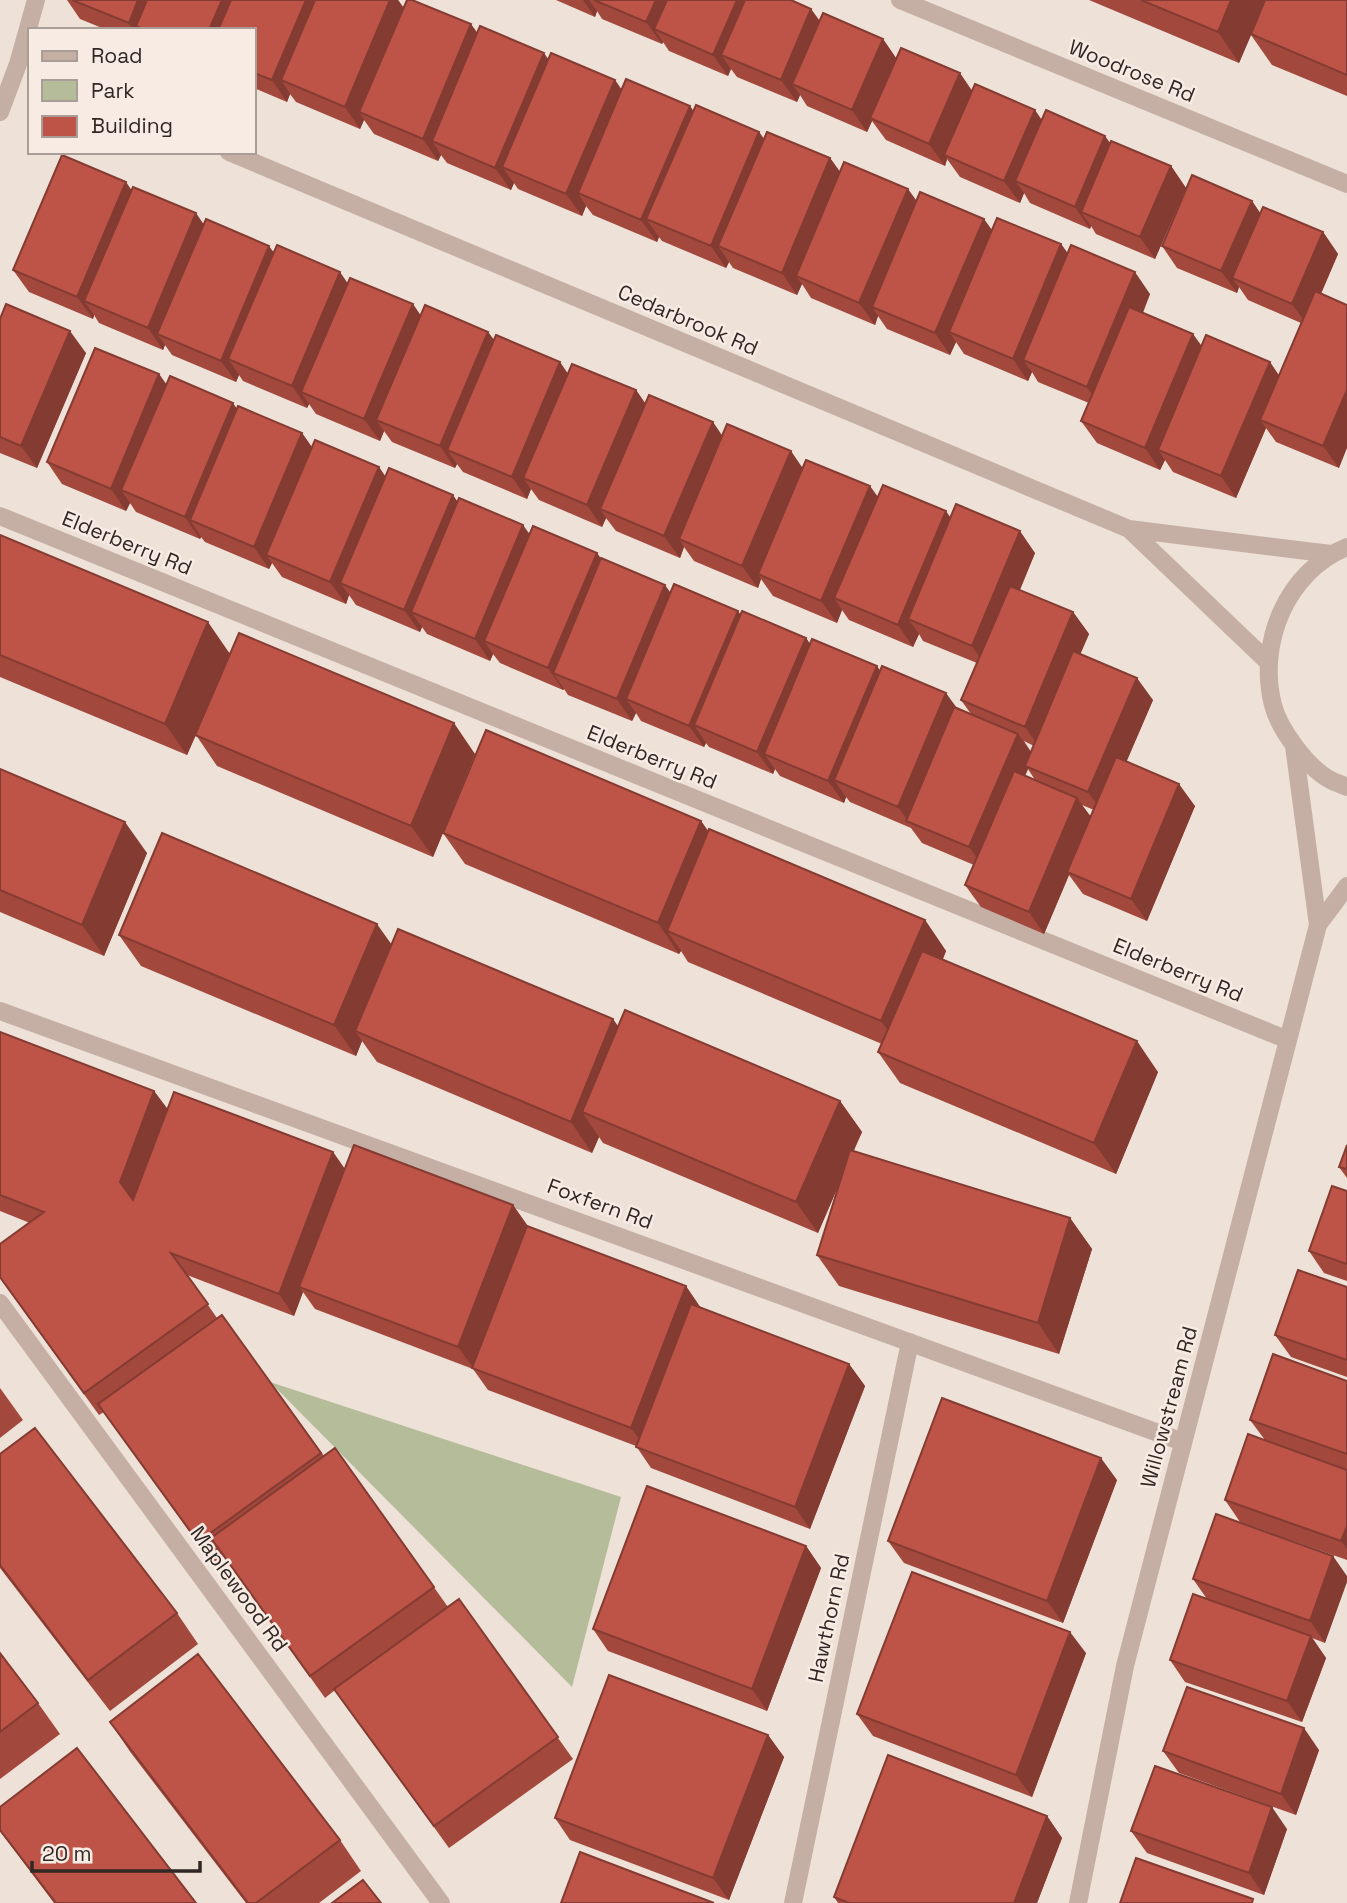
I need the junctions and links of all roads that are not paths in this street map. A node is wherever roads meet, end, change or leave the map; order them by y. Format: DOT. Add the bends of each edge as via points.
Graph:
graph roads {
  1 [pos="36,0"];
  2 [pos="900,0"];
  3 [pos="31,28"];
  4 [pos="28,44"];
  5 [pos="24,66"];
  6 [pos="0,112"];
  7 [pos="234,154"];
  8 [pos="1347,184"];
  9 [pos="0,516"];
  10 [pos="1129,529"];
  11 [pos="1339,551"];
  12 [pos="1268,662"];
  13 [pos="1294,746"];
  14 [pos="1347,787"];
  15 [pos="1347,886"];
  16 [pos="1318,925"];
  17 [pos="0,1011"];
  18 [pos="1288,1040"];
  19 [pos="0,1303"];
  20 [pos="910,1342"];
  21 [pos="1184,1442"];
  22 [pos="441,1903"];
  23 [pos="793,1903"];
  24 [pos="1078,1903"];
  1 -- 3 [label="street"];
  2 -- 8 [label="street, Woodrose Rd"];
  4 -- 5 [label="street"];
  5 -- 6 [label="street"];
  7 -- 10 [label="street, Cedarbrook Rd"];
  9 -- 18 [label="street, Elderberry Rd"];
  10 -- 11 [label="street"];
  10 -- 12 [label="street"];
  11 -- 12 [label="street" via="1299,582 1278,617"];
  12 -- 13 [label="street" via="1273,706"];
  13 -- 14 [label="street" via="1327,778"];
  13 -- 16 [label="street"];
  15 -- 16 [label="street"];
  16 -- 18 [label="street, Willowstream Rd"];
  17 -- 20 [label="street, Foxfern Rd"];
  18 -- 21 [label="street, Willowstream Rd"];
  19 -- 22 [label="street, Maplewood Rd"];
  20 -- 21 [label="street, Foxfern Rd"];
  20 -- 23 [label="street, Hawthorn Rd"];
  21 -- 24 [label="street, Willowstream Rd" via="1125,1666"];
}
